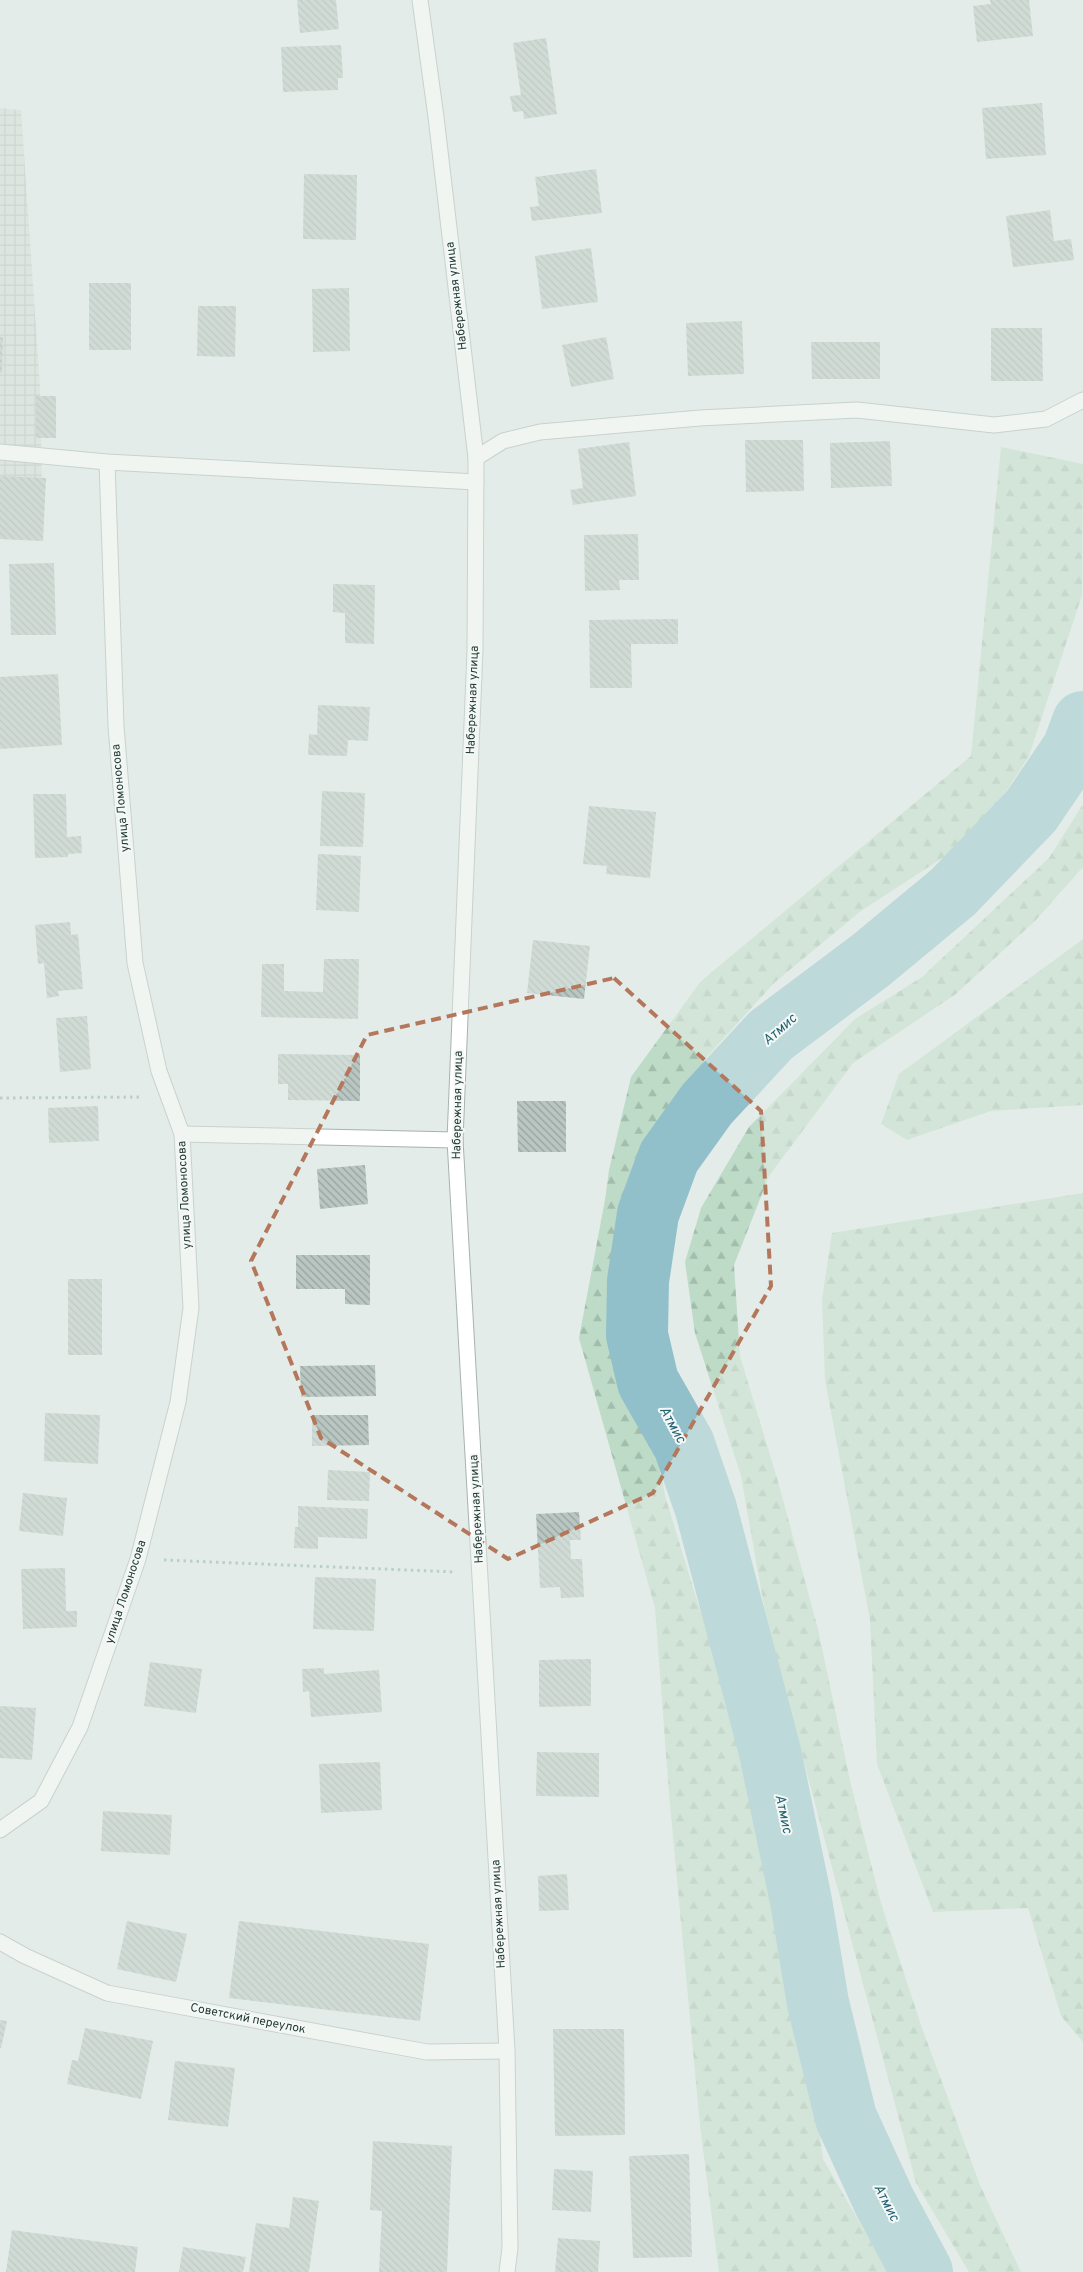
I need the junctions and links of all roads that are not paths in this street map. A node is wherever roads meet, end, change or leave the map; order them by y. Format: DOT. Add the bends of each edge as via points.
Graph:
graph roads {
  1 [pos="420,0"];
  2 [pos="1083,400"];
  3 [pos="0,452"];
  4 [pos="476,458"];
  5 [pos="107,462"];
  6 [pos="476,482"];
  7 [pos="182,1134"];
  8 [pos="455,1140"];
  9 [pos="0,1830"];
  10 [pos="0,1942"];
  11 [pos="507,2052"];
  12 [pos="507,2272"];
  1 -- 4 [label="street, Набережная улица"];
  2 -- 4 [label="street" via="1046,419 994,426 857,410 700,418 540,432 503,441"];
  3 -- 5 [label="street"];
  4 -- 6 [label="street, Набережная улица"];
  5 -- 6 [label="street"];
  5 -- 7 [label="street, улица Ломоносова" via="116,726 135,963 159,1071"];
  6 -- 8 [label="street, Набережная улица" via="475,650"];
  7 -- 8 [label="street"];
  7 -- 9 [label="street, улица Ломоносова" via="191,1308 178,1402 138,1559 80,1727 41,1801"];
  8 -- 11 [label="street, Набережная улица"];
  10 -- 11 [label="street, Советский переулок" via="107,1992 427,2052"];
  11 -- 12 [label="street, Набережная улица" via="510,2248"];
}
